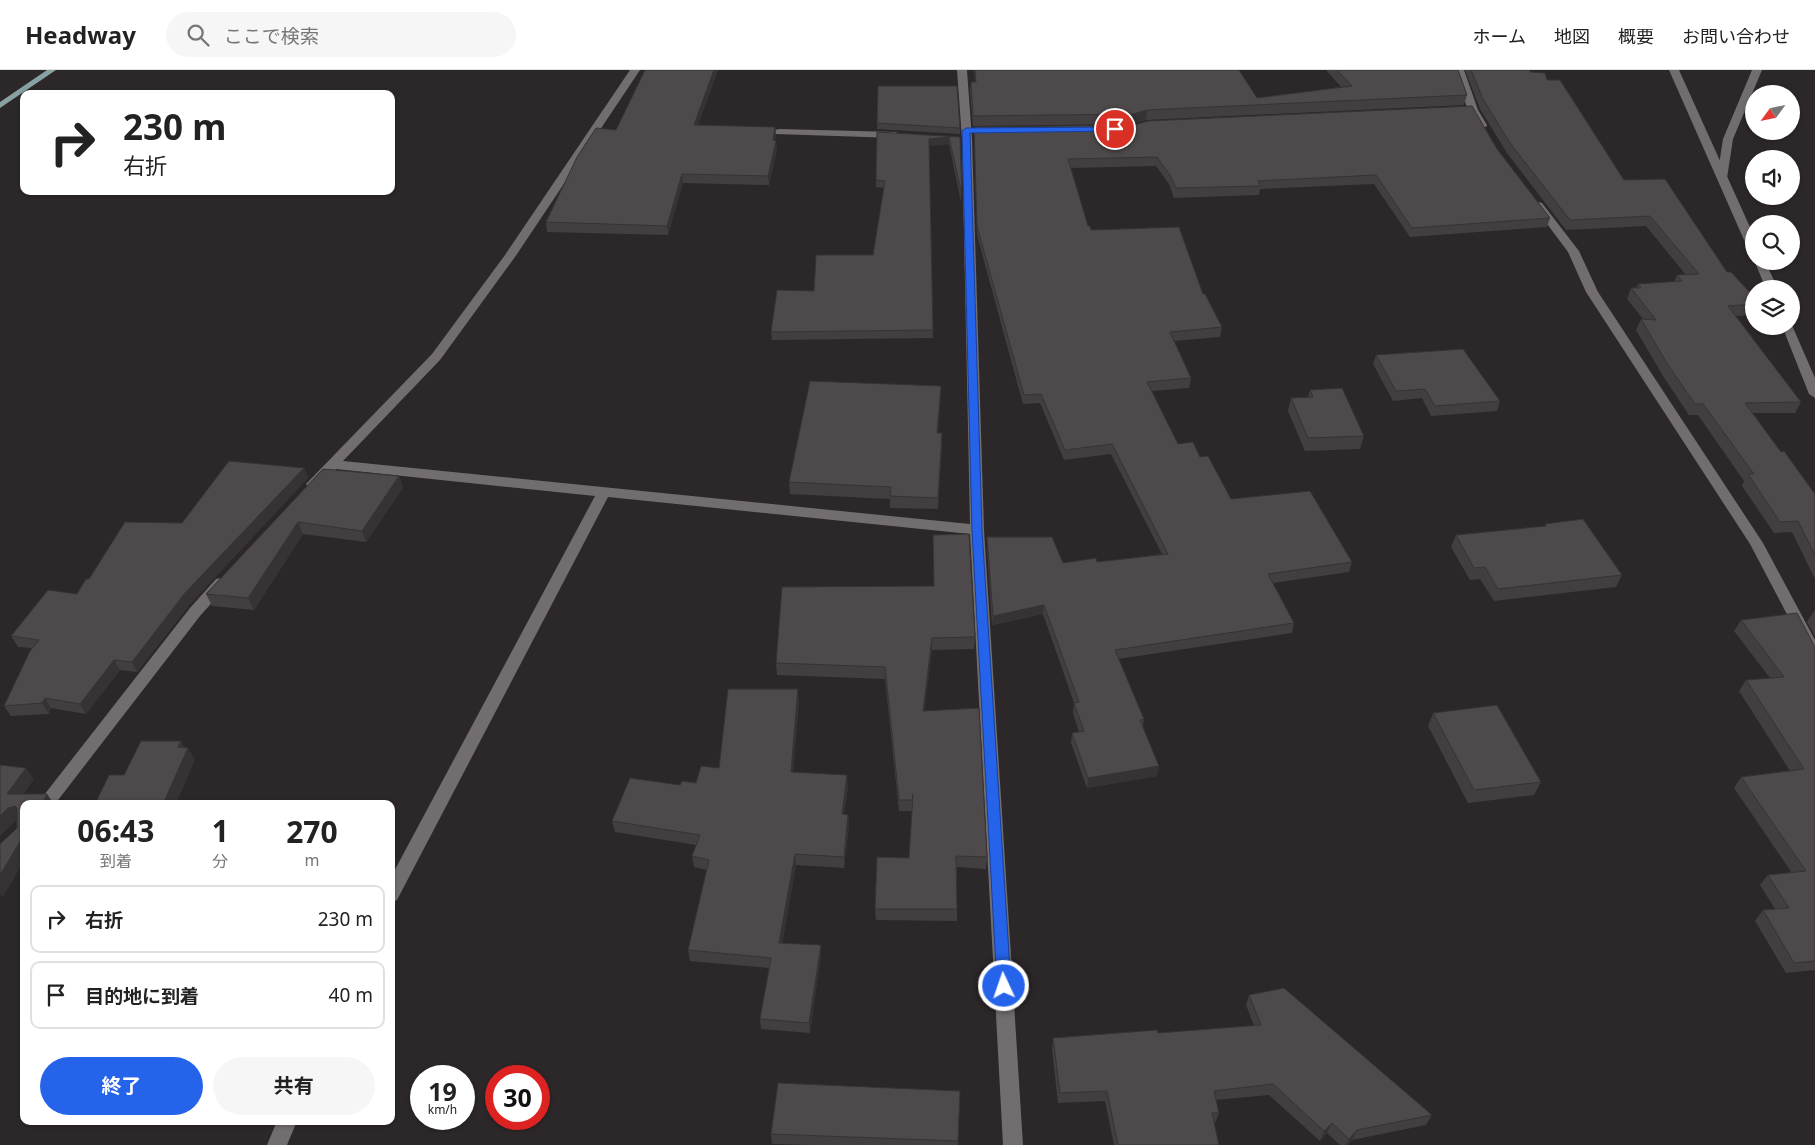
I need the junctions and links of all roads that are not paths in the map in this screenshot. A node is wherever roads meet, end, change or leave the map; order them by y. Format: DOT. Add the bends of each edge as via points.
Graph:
graph roads {
  1 [pos="635,70"];
  2 [pos="962,70"];
  3 [pos="1459,70"];
  4 [pos="1674,70"];
  5 [pos="1757,70"];
  6 [pos="779,132"];
  7 [pos="1487,132"];
  8 [pos="903,135"];
  9 [pos="1722,178"];
  10 [pos="1528,192"];
  11 [pos="1745,229"];
  12 [pos="1792,335"];
  13 [pos="1815,394"];
  14 [pos="332,464"];
  15 [pos="306,492"];
  16 [pos="604,492"];
  17 [pos="977,530"];
  18 [pos="234,569"];
  19 [pos="1815,654"];
  20 [pos="48,800"];
  21 [pos="395,887"];
  22 [pos="285,1125"];
  23 [pos="277,1145"];
  24 [pos="1013,1145"];
  1 -- 14 [label="street" via="436,357"];
  2 -- 17 [label="street" via="967,135"];
  3 -- 7 [label="street" via="1468,110"];
  4 -- 9 [label="street"];
  5 -- 9 [label="street" via="1728,139"];
  6 -- 8 [label="street"];
  9 -- 11 [label="street"];
  10 -- 19 [label="street" via="1573,251 1592,292 1756,543"];
  12 -- 13 [label="street"];
  14 -- 15 [label="street"];
  14 -- 16 [label="street"];
  16 -- 17 [label="street"];
  16 -- 21 [label="street"];
  17 -- 24 [label="street"];
  18 -- 20 [label="street" via="195,612"];
  22 -- 23 [label="street"];
}
